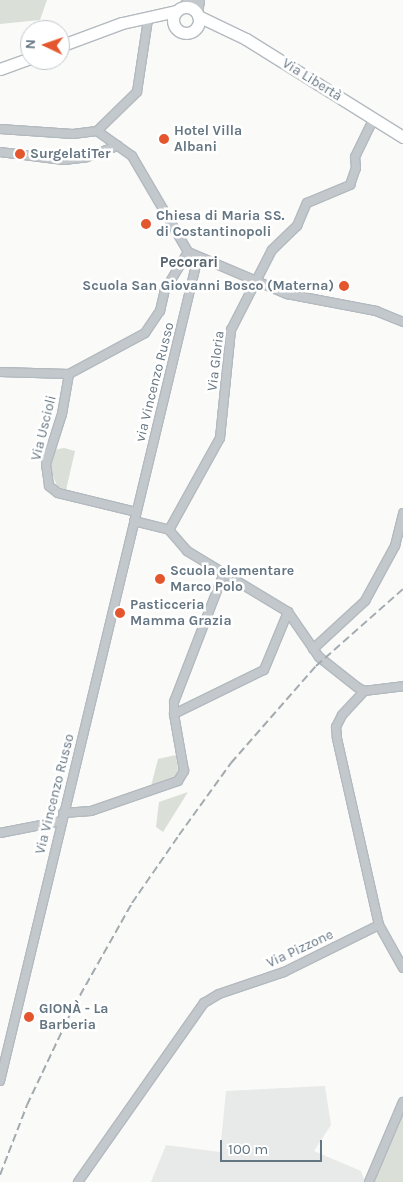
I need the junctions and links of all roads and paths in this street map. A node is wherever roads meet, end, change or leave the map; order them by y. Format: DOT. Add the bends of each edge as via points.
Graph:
graph roads {
  1 [pos="199,0"];
  2 [pos="183,6"];
  3 [pos="198,15"];
  4 [pos="148,19"];
  5 [pos="174,27"];
  6 [pos="219,28"];
  7 [pos="192,32"];
  8 [pos="70,42"];
  9 [pos="20,62"];
  10 [pos="0,69"];
  11 [pos="374,118"];
  12 [pos="0,129"];
  13 [pos="97,131"];
  14 [pos="403,137"];
  15 [pos="118,146"];
  16 [pos="0,152"];
  17 [pos="188,252"];
  18 [pos="198,257"];
  19 [pos="257,280"];
  20 [pos="403,322"];
  21 [pos="0,372"];
  22 [pos="69,374"];
  23 [pos="136,512"];
  24 [pos="403,513"];
  25 [pos="134,521"];
  26 [pos="170,530"];
  27 [pos="223,575"];
  28 [pos="288,612"];
  29 [pos="313,649"];
  30 [pos="403,686"];
  31 [pos="364,691"];
  32 [pos="174,714"];
  33 [pos="62,817"];
  34 [pos="0,832"];
  35 [pos="378,925"];
  36 [pos="403,968"];
  37 [pos="0,1081"];
  38 [pos="403,1102"];
  39 [pos="78,1182"];
  40 [pos="369,1182"];
  1 -- 3 [label="street"];
  2 -- 3 [label="main road"];
  2 -- 4 [label="main road"];
  2 -- 5 [label="main road" via="172,20"];
  3 -- 6 [label="main road, Via Libertà"];
  3 -- 7 [label="main road" via="198,24"];
  4 -- 5 [label="main road"];
  4 -- 8 [label="main road" via="122,23"];
  4 -- 13 [label="street" via="137,92"];
  5 -- 7 [label="main road" via="184,34"];
  6 -- 7 [label="main road"];
  6 -- 11 [label="main road, Via Libertà" via="246,39"];
  9 -- 10 [label="main road"];
  11 -- 14 [label="main road, Via Libertà"];
  11 -- 19 [label="street, Via Gloria" via="355,157 356,168 350,185 307,203 297,226 272,250"];
  12 -- 13 [label="street" via="73,134"];
  13 -- 15 [label="street"];
  15 -- 16 [label="street" via="87,157 64,160"];
  15 -- 17 [label="street" via="132,156"];
  17 -- 18 [label="street"];
  17 -- 22 [label="street" via="165,290 160,311 145,333"];
  18 -- 19 [label="street"];
  18 -- 23 [label="street, via Vincenzo Russo"];
  19 -- 20 [label="street" via="287,294 376,311"];
  19 -- 26 [label="street, Via Gloria" via="231,330 220,438"];
  21 -- 22 [label="street"];
  22 -- 23 [label="street, Via Uscioli" via="62,414 46,464 49,486 58,493"];
  23 -- 25 [label="street, Via Vincenzo Russo"];
  24 -- 29 [label="street" via="395,546 365,601"];
  25 -- 26 [label="street"];
  25 -- 33 [label="street, Via Vincenzo Russo"];
  26 -- 27 [label="street" via="187,551"];
  27 -- 28 [label="street"];
  27 -- 32 [label="street" via="174,702"];
  28 -- 29 [label="street"];
  28 -- 32 [label="street" via="264,670"];
  29 -- 31 [label="street" via="347,681"];
  30 -- 31 [label="street"];
  31 -- 35 [label="street" via="342,715 336,727"];
  32 -- 33 [label="street" via="184,771 178,782 91,811"];
  33 -- 34 [label="street"];
  33 -- 37 [label="street, Via Vincenzo Russo"];
  35 -- 36 [label="street"];
  35 -- 39 [label="street, Via Pizzone" via="284,972 219,994 204,1003"];
  38 -- 40 [label="street"];
}
